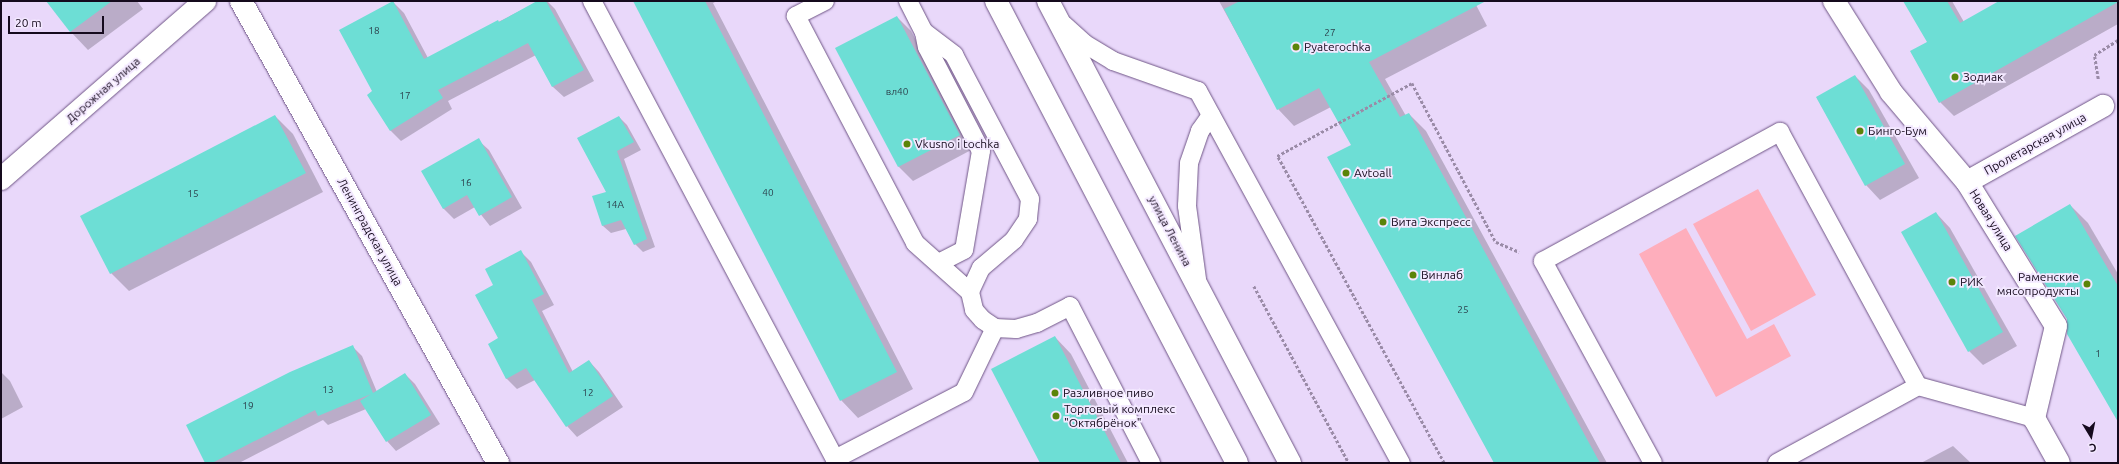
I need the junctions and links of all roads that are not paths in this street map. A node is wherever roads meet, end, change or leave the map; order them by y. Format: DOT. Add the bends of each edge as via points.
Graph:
graph roads {
  1 [pos="205,1"];
  2 [pos="241,1"];
  3 [pos="592,1"];
  4 [pos="825,1"];
  5 [pos="908,1"];
  6 [pos="996,1"];
  7 [pos="1048,1"];
  8 [pos="1834,1"];
  9 [pos="1058,20"];
  10 [pos="924,32"];
  11 [pos="2103,106"];
  12 [pos="1211,115"];
  13 [pos="1,179"];
  14 [pos="1967,182"];
  15 [pos="938,263"];
  16 [pos="1198,284"];
  17 [pos="970,292"];
  18 [pos="995,328"];
  19 [pos="1918,386"];
  20 [pos="2034,418"];
  21 [pos="836,461"];
  22 [pos="498,463"];
  23 [pos="1152,463"];
  24 [pos="1237,463"];
  25 [pos="1290,463"];
  26 [pos="1401,463"];
  27 [pos="1652,463"];
  28 [pos="1777,463"];
  29 [pos="2059,463"];
  1 -- 13 [label="street, Дорожная улица"];
  2 -- 22 [label="street, Ленинградская улица"];
  3 -- 21 [label="lane"];
  4 -- 15 [label="lane" via="796,16 915,243"];
  5 -- 10 [label="lane"];
  6 -- 24 [label="street"];
  7 -- 9 [label="street, улица Ленина"];
  8 -- 14 [label="street, Новая улица" via="1891,92"];
  9 -- 12 [label="lane" via="1085,44 1113,61 1198,91"];
  9 -- 16 [label="street, улица Ленина"];
  10 -- 15 [label="lane" via="927,47 981,151 964,250"];
  10 -- 17 [label="lane" via="954,54 1030,199 1028,219 1014,240 981,268"];
  11 -- 14 [label="street, Пролетарская улица"];
  12 -- 16 [label="lane" via="1200,131 1188,163 1187,206"];
  12 -- 26 [label="lane"];
  14 -- 20 [label="street, Новая улица" via="2056,326"];
  15 -- 17 [label="lane"];
  16 -- 25 [label="street, улица Ленина"];
  17 -- 18 [label="lane" via="974,310"];
  18 -- 21 [label="lane" via="964,392"];
  18 -- 23 [label="lane" via="1016,329 1037,324 1070,306"];
  19 -- 20 [label="lane"];
  19 -- 27 [label="lane" via="1780,132 1543,261"];
  19 -- 28 [label="lane"];
  20 -- 29 [label="street"];
}
